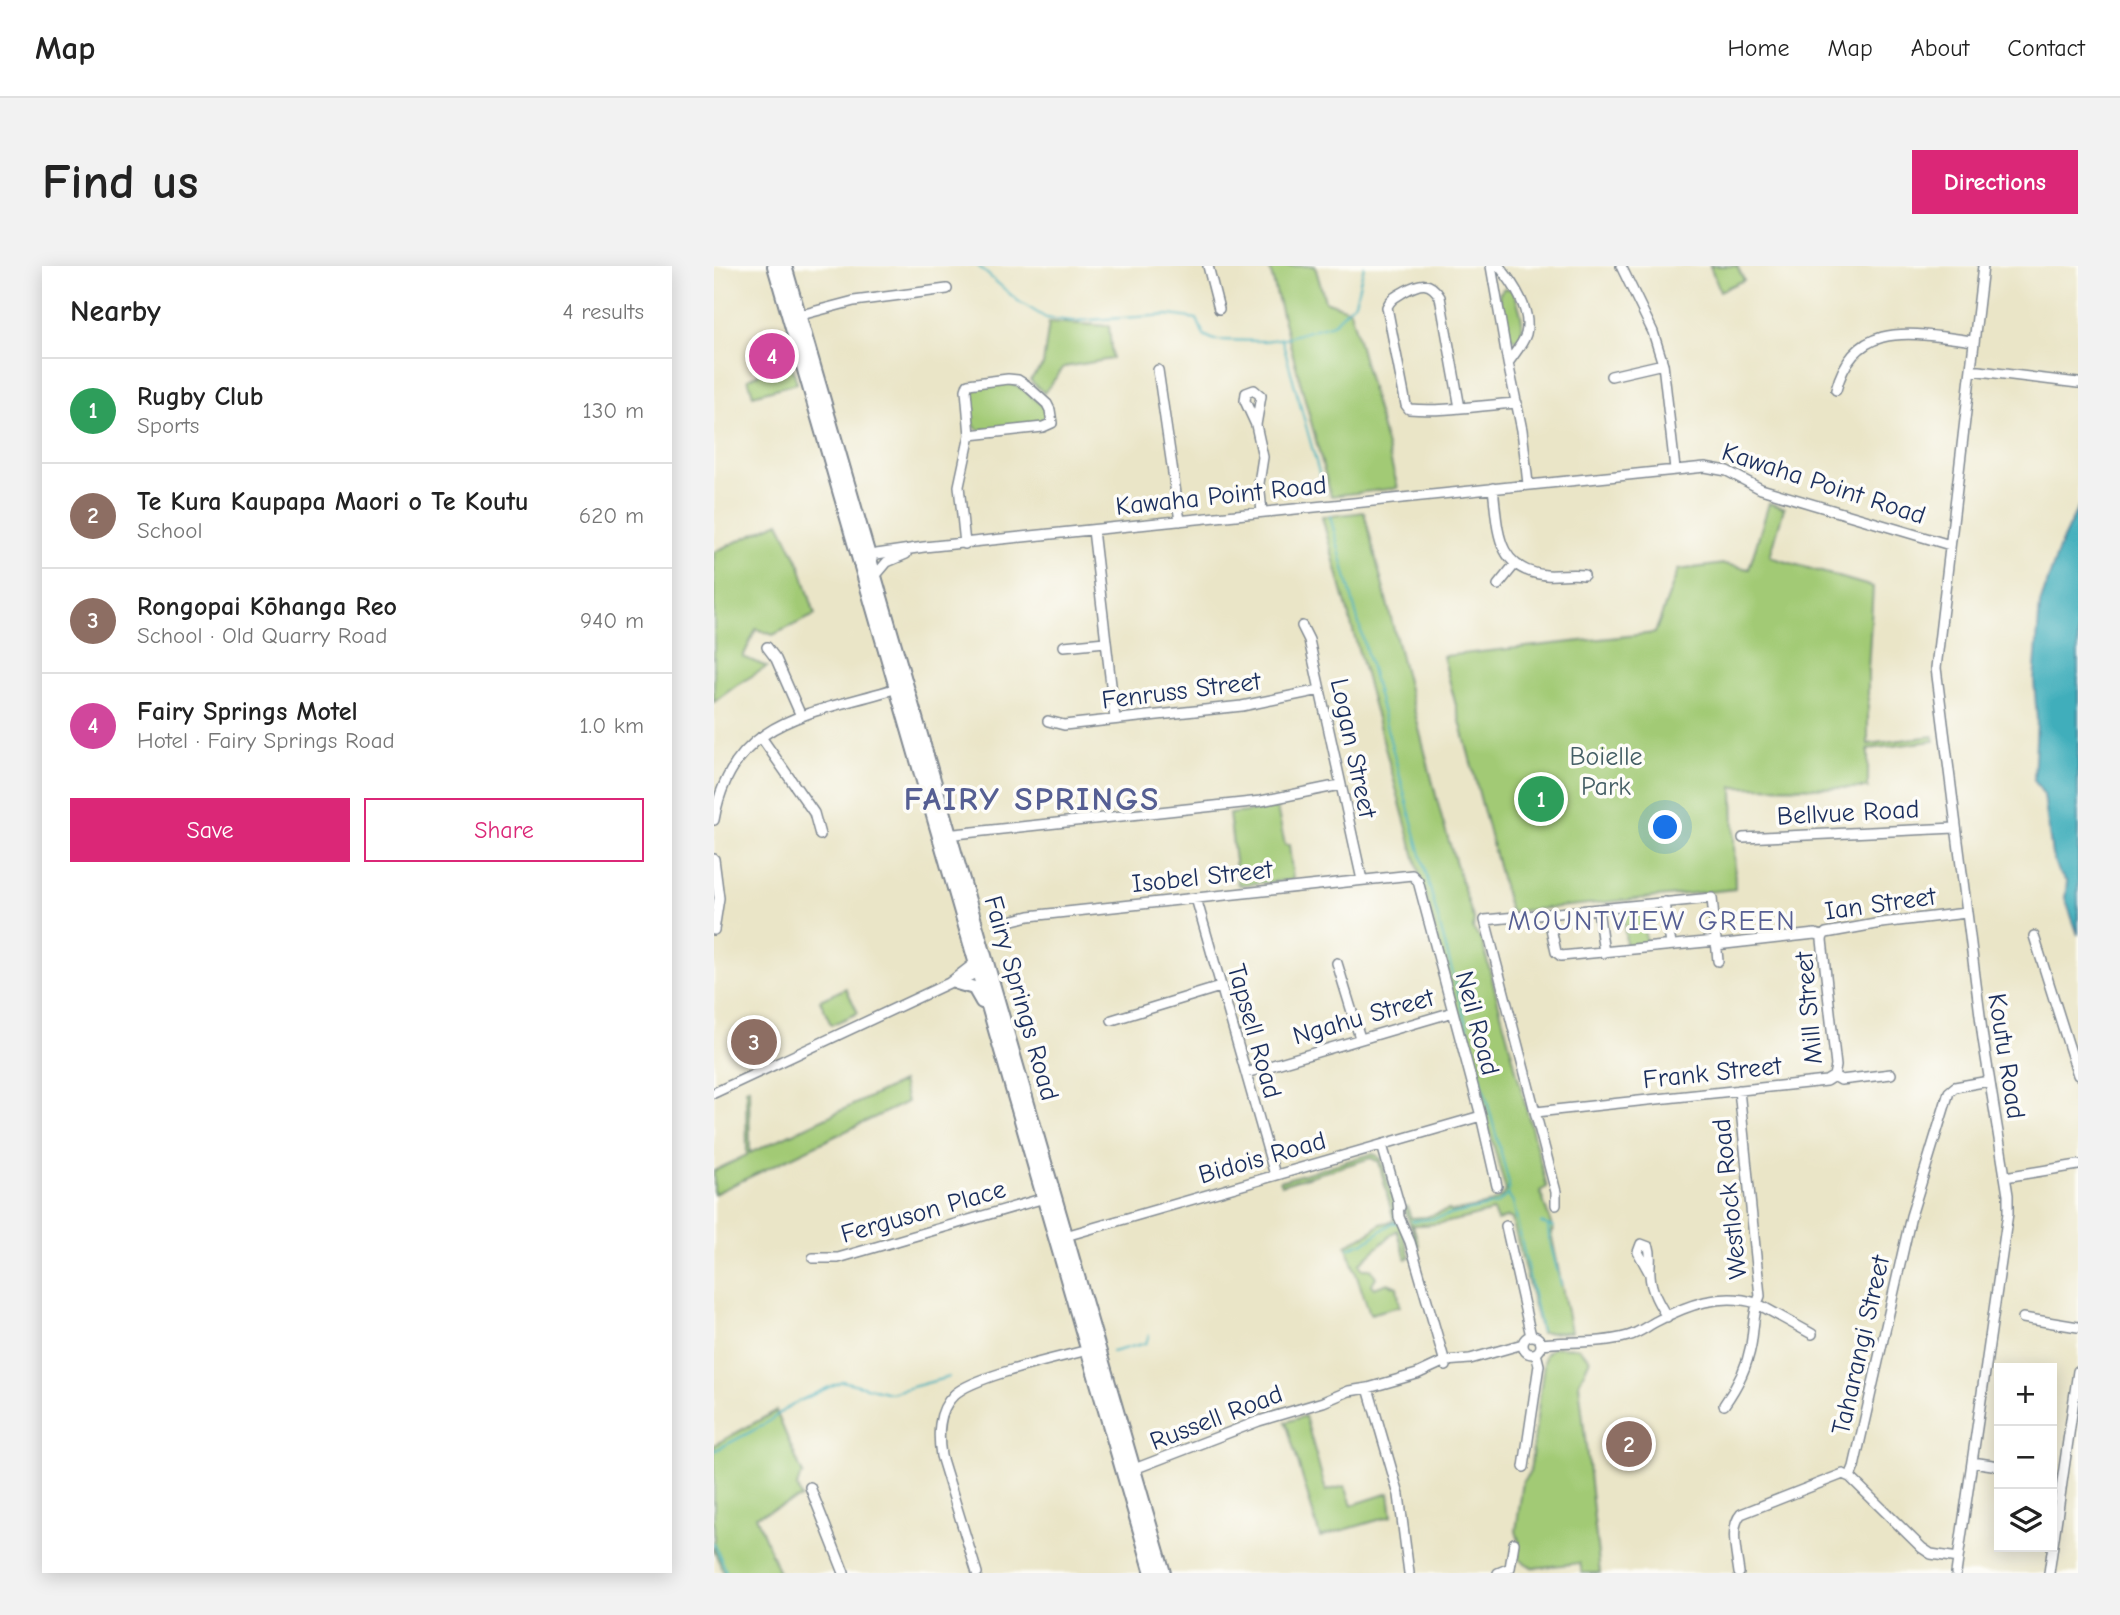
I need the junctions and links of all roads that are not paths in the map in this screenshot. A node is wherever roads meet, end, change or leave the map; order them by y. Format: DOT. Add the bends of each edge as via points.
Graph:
graph roads {
  1 [pos="774,266"];
  2 [pos="785,266"];
  3 [pos="1208,266"];
  4 [pos="1491,266"];
  5 [pos="1499,266"];
  6 [pos="1621,266"];
  7 [pos="1983,266"];
  8 [pos="947,289"];
  9 [pos="1219,309"];
  10 [pos="801,314"];
  11 [pos="1974,341"];
  12 [pos="1508,363"];
  13 [pos="1664,364"];
  14 [pos="1158,370"];
  15 [pos="1971,370"];
  16 [pos="805,376"];
  17 [pos="1611,376"];
  18 [pos="2078,383"];
  19 [pos="1836,390"];
  20 [pos="1517,403"];
  21 [pos="1460,408"];
  22 [pos="1256,425"];
  23 [pos="970,435"];
  24 [pos="830,441"];
  25 [pos="1675,469"];
  26 [pos="1525,485"];
  27 [pos="1493,488"];
  28 [pos="1262,512"];
  29 [pos="1180,521"];
  30 [pos="1093,530"];
  31 [pos="965,544"];
  32 [pos="1950,544"];
  33 [pos="924,547"];
  34 [pos="864,556"];
  35 [pos="1515,564"];
  36 [pos="876,575"];
  37 [pos="1584,575"];
  38 [pos="1498,585"];
  39 [pos="1302,626"];
  40 [pos="1105,642"];
  41 [pos="1063,646"];
  42 [pos="766,647"];
  43 [pos="902,687"];
  44 [pos="1320,690"];
  45 [pos="800,716"];
  46 [pos="1115,719"];
  47 [pos="1048,721"];
  48 [pos="761,737"];
  49 [pos="1339,785"];
  50 [pos="714,820"];
  51 [pos="1955,828"];
  52 [pos="820,835"];
  53 [pos="945,835"];
  54 [pos="1743,838"];
  55 [pos="714,859"];
  56 [pos="1412,875"];
  57 [pos="1362,880"];
  58 [pos="1196,898"];
  59 [pos="1665,902"];
  60 [pos="1598,909"];
  61 [pos="1966,913"];
  62 [pos="1548,914"];
  63 [pos="975,920"];
  64 [pos="998,924"];
  65 [pos="714,930"];
  66 [pos="1823,936"];
  67 [pos="2034,936"];
  68 [pos="1716,943"];
  69 [pos="1671,945"];
  70 [pos="1604,953"];
  71 [pos="1718,961"];
  72 [pos="1337,963"];
  73 [pos="975,967"];
  74 [pos="953,983"];
  75 [pos="1220,987"];
  76 [pos="1453,1012"];
  77 [pos="1112,1020"];
  78 [pos="1008,1032"];
  79 [pos="1360,1038"];
  80 [pos="1001,1050"];
  81 [pos="1017,1066"];
  82 [pos="1246,1073"];
  83 [pos="1891,1074"];
  84 [pos="2078,1075"];
  85 [pos="1835,1076"];
  86 [pos="1990,1081"];
  87 [pos="1739,1090"];
  88 [pos="714,1093"];
  89 [pos="1017,1106"];
  90 [pos="1536,1112"];
  91 [pos="1481,1116"];
  92 [pos="1382,1145"];
  93 [pos="2078,1165"];
  94 [pos="1275,1175"];
  95 [pos="2005,1177"];
  96 [pos="1497,1186"];
  97 [pos="1050,1196"];
  98 [pos="1556,1205"];
  99 [pos="1506,1226"];
  100 [pos="1061,1237"];
  101 [pos="813,1258"];
  102 [pos="1650,1274"];
  103 [pos="1756,1303"];
  104 [pos="1667,1317"];
  105 [pos="2023,1318"];
  106 [pos="2078,1327"];
  107 [pos="1812,1334"];
  108 [pos="1531,1336"];
  109 [pos="1523,1344"];
  110 [pos="1093,1348"];
  111 [pos="1538,1348"];
  112 [pos="1446,1364"];
  113 [pos="2078,1371"];
  114 [pos="1368,1388"];
  115 [pos="1724,1405"];
  116 [pos="1972,1462"];
  117 [pos="1994,1465"];
  118 [pos="1524,1467"];
  119 [pos="1129,1471"];
  120 [pos="2057,1475"];
  121 [pos="1850,1477"];
  122 [pos="810,1487"];
  123 [pos="2056,1489"];
  124 [pos="1514,1544"];
  125 [pos="1958,1558"];
  126 [pos="844,1573"];
  127 [pos="977,1573"];
  128 [pos="1152,1573"];
  129 [pos="1164,1573"];
  130 [pos="1409,1573"];
  131 [pos="1498,1573"];
  132 [pos="1739,1573"];
  133 [pos="1956,1573"];
  134 [pos="2049,1573"];
  1 -- 16 [label="highway, Fairy Springs Road"];
  2 -- 10 [label="highway, Fairy Springs Road"];
  3 -- 9 [label="street"];
  4 -- 12 [label="street"];
  5 -- 12 [label="street" via="1517,289 1527,329"];
  6 -- 13 [label="street"];
  7 -- 11 [label="street, Kawaha Point Road"];
  8 -- 10 [label="street" via="854,301"];
  10 -- 16 [label="highway" via="794,321 805,358"];
  10 -- 24 [label="highway, Fairy Springs Road"];
  11 -- 15 [label="street, Kawaha Point Road"];
  11 -- 19 [label="street" via="1902,333 1878,337 1853,354"];
  12 -- 20 [label="street"];
  13 -- 17 [label="street"];
  13 -- 25 [label="street"];
  14 -- 29 [label="street"];
  15 -- 18 [label="street"];
  15 -- 32 [label="street, Kawaha Point Road"];
  16 -- 24 [label="highway, Fairy Springs Road"];
  20 -- 21 [label="street"];
  20 -- 26 [label="street"];
  21 -- 21 [label="street" via="1409,409 1403,400 1387,307 1418,284 1429,285 1440,297"];
  22 -- 28 [label="street" via="1263,457 1259,483"];
  23 -- 23 [label="street" via="968,384 1017,380 1050,410 1052,423 1043,427"];
  23 -- 31 [label="street" via="959,486"];
  24 -- 34 [label="highway, Fairy Springs Road"];
  25 -- 26 [label="street, Kawaha Point Road"];
  25 -- 32 [label="street, Kawaha Point Road" via="1727,471 1761,489"];
  26 -- 27 [label="street, Kawaha Point Road"];
  27 -- 28 [label="street, Kawaha Point Road"];
  27 -- 35 [label="street" via="1498,533"];
  28 -- 29 [label="street, Kawaha Point Road"];
  29 -- 30 [label="street, Kawaha Point Road"];
  30 -- 31 [label="street, Kawaha Point Road"];
  30 -- 40 [label="street"];
  31 -- 33 [label="street, Kawaha Point Road"];
  32 -- 51 [label="street, Koutu Road" via="1936,668"];
  33 -- 34 [label="street, Kawaha Point Road"];
  33 -- 36 [label="street, Kawaha Point Road" via="891,560"];
  34 -- 36 [label="highway, Fairy Springs Road"];
  34 -- 43 [label="highway, Fairy Springs Road"];
  35 -- 37 [label="street" via="1546,575"];
  35 -- 38 [label="street"];
  36 -- 43 [label="highway, Fairy Springs Road"];
  39 -- 44 [label="street, Logan Street"];
  40 -- 41 [label="street"];
  40 -- 46 [label="street"];
  42 -- 45 [label="street" via="776,659"];
  43 -- 45 [label="street"];
  43 -- 53 [label="highway, Fairy Springs Road"];
  44 -- 46 [label="street, Fenruss Street" via="1242,706"];
  44 -- 49 [label="street, Logan Street"];
  45 -- 48 [label="street"];
  46 -- 47 [label="street, Fenruss Street" via="1064,725"];
  48 -- 50 [label="street" via="726,780"];
  48 -- 52 [label="street" via="814,813"];
  49 -- 53 [label="street" via="1262,801"];
  49 -- 57 [label="street, Logan Street"];
  51 -- 54 [label="street, Bellvue Road"];
  51 -- 61 [label="street, Koutu Road"];
  53 -- 63 [label="highway, Fairy Springs Road"];
  53 -- 73 [label="highway, Fairy Springs Road"];
  55 -- 65 [label="street" via="719,898"];
  56 -- 57 [label="street, Isobel Street"];
  56 -- 76 [label="street, Neil Road" via="1418,881"];
  57 -- 58 [label="street, Isobel Street"];
  58 -- 64 [label="street, Isobel Street" via="1029,916"];
  58 -- 75 [label="street, Tapsell Road"];
  59 -- 60 [label="street"];
  59 -- 68 [label="street" via="1712,898"];
  59 -- 69 [label="street"];
  60 -- 62 [label="street"];
  60 -- 70 [label="street"];
  61 -- 66 [label="street, Ian Street" via="1881,923"];
  61 -- 86 [label="street, Koutu Road"];
  62 -- 70 [label="street, Ian Street" via="1558,955"];
  62 -- 90 [label="street" via="1485,920"];
  63 -- 73 [label="highway" via="981,957"];
  63 -- 78 [label="highway, Fairy Springs Road"];
  66 -- 68 [label="street, Ian Street" via="1815,933"];
  66 -- 85 [label="street, Mill Street"];
  67 -- 84 [label="street"];
  68 -- 69 [label="street, Ian Street"];
  68 -- 71 [label="street"];
  69 -- 70 [label="street, Ian Street"];
  72 -- 79 [label="street"];
  73 -- 74 [label="street" via="974,974"];
  73 -- 78 [label="highway" via="987,980"];
  73 -- 80 [label="highway, Fairy Springs Road"];
  74 -- 80 [label="highway" via="970,986 980,996 991,1034"];
  74 -- 88 [label="street"];
  75 -- 77 [label="street"];
  75 -- 82 [label="street, Tapsell Road"];
  76 -- 79 [label="street, Ngahu Street"];
  76 -- 91 [label="street, Neil Road"];
  78 -- 81 [label="highway, Fairy Springs Road"];
  79 -- 82 [label="street, Ngahu Street"];
  80 -- 89 [label="highway, Fairy Springs Road"];
  81 -- 89 [label="highway" via="1012,1070"];
  81 -- 97 [label="highway, Fairy Springs Road"];
  82 -- 94 [label="street, Tapsell Road"];
  83 -- 85 [label="street, Frank Street" via="1841,1080"];
  85 -- 87 [label="street, Frank Street" via="1826,1081"];
  86 -- 95 [label="street, Koutu Road"];
  86 -- 121 [label="street, Taharangi Street" via="1955,1087 1949,1093 1911,1216"];
  87 -- 90 [label="street, Frank Street"];
  87 -- 103 [label="street, Westlock Road" via="1760,1296"];
  89 -- 97 [label="highway, Fairy Springs Road"];
  90 -- 98 [label="street"];
  91 -- 92 [label="street, Bidois Road"];
  91 -- 96 [label="street, Neil Road"];
  92 -- 94 [label="street, Bidois Road"];
  92 -- 112 [label="street" via="1399,1217"];
  93 -- 95 [label="street"];
  94 -- 100 [label="street, Bidois Road"];
  95 -- 116 [label="street, Koutu Road" via="2007,1220"];
  97 -- 100 [label="highway, Fairy Springs Road"];
  97 -- 101 [label="street, Ferguson Place" via="838,1258"];
  99 -- 108 [label="street"];
  100 -- 110 [label="highway, Fairy Springs Road"];
  102 -- 104 [label="street" via="1654,1295"];
  103 -- 104 [label="street" via="1701,1302"];
  103 -- 107 [label="street"];
  103 -- 115 [label="street, Westlock Road" via="1747,1360"];
  104 -- 111 [label="street" via="1628,1336"];
  105 -- 106 [label="street"];
  108 -- 109 [label="street"];
  108 -- 111 [label="street" via="1538,1338"];
  109 -- 111 [label="street" via="1527,1352"];
  109 -- 112 [label="street, Russell Road"];
  110 -- 119 [label="highway, Fairy Springs Road"];
  110 -- 127 [label="street" via="964,1387 946,1405 939,1427 941,1457"];
  111 -- 118 [label="street"];
  112 -- 114 [label="street, Russell Road"];
  113 -- 120 [label="street"];
  114 -- 119 [label="street, Russell Road" via="1259,1421"];
  114 -- 130 [label="street" via="1399,1495"];
  116 -- 117 [label="street"];
  116 -- 125 [label="street, Koutu Road"];
  119 -- 128 [label="highway, Fairy Springs Road"];
  119 -- 129 [label="highway, Fairy Springs Road"];
  121 -- 125 [label="street" via="1926,1551"];
  121 -- 132 [label="street, Taharangi Street" via="1843,1474 1741,1514 1735,1525"];
  122 -- 126 [label="street"];
  123 -- 134 [label="street"];
  124 -- 131 [label="street" via="1510,1568"];
  125 -- 133 [label="street, Koutu Road"];
}
